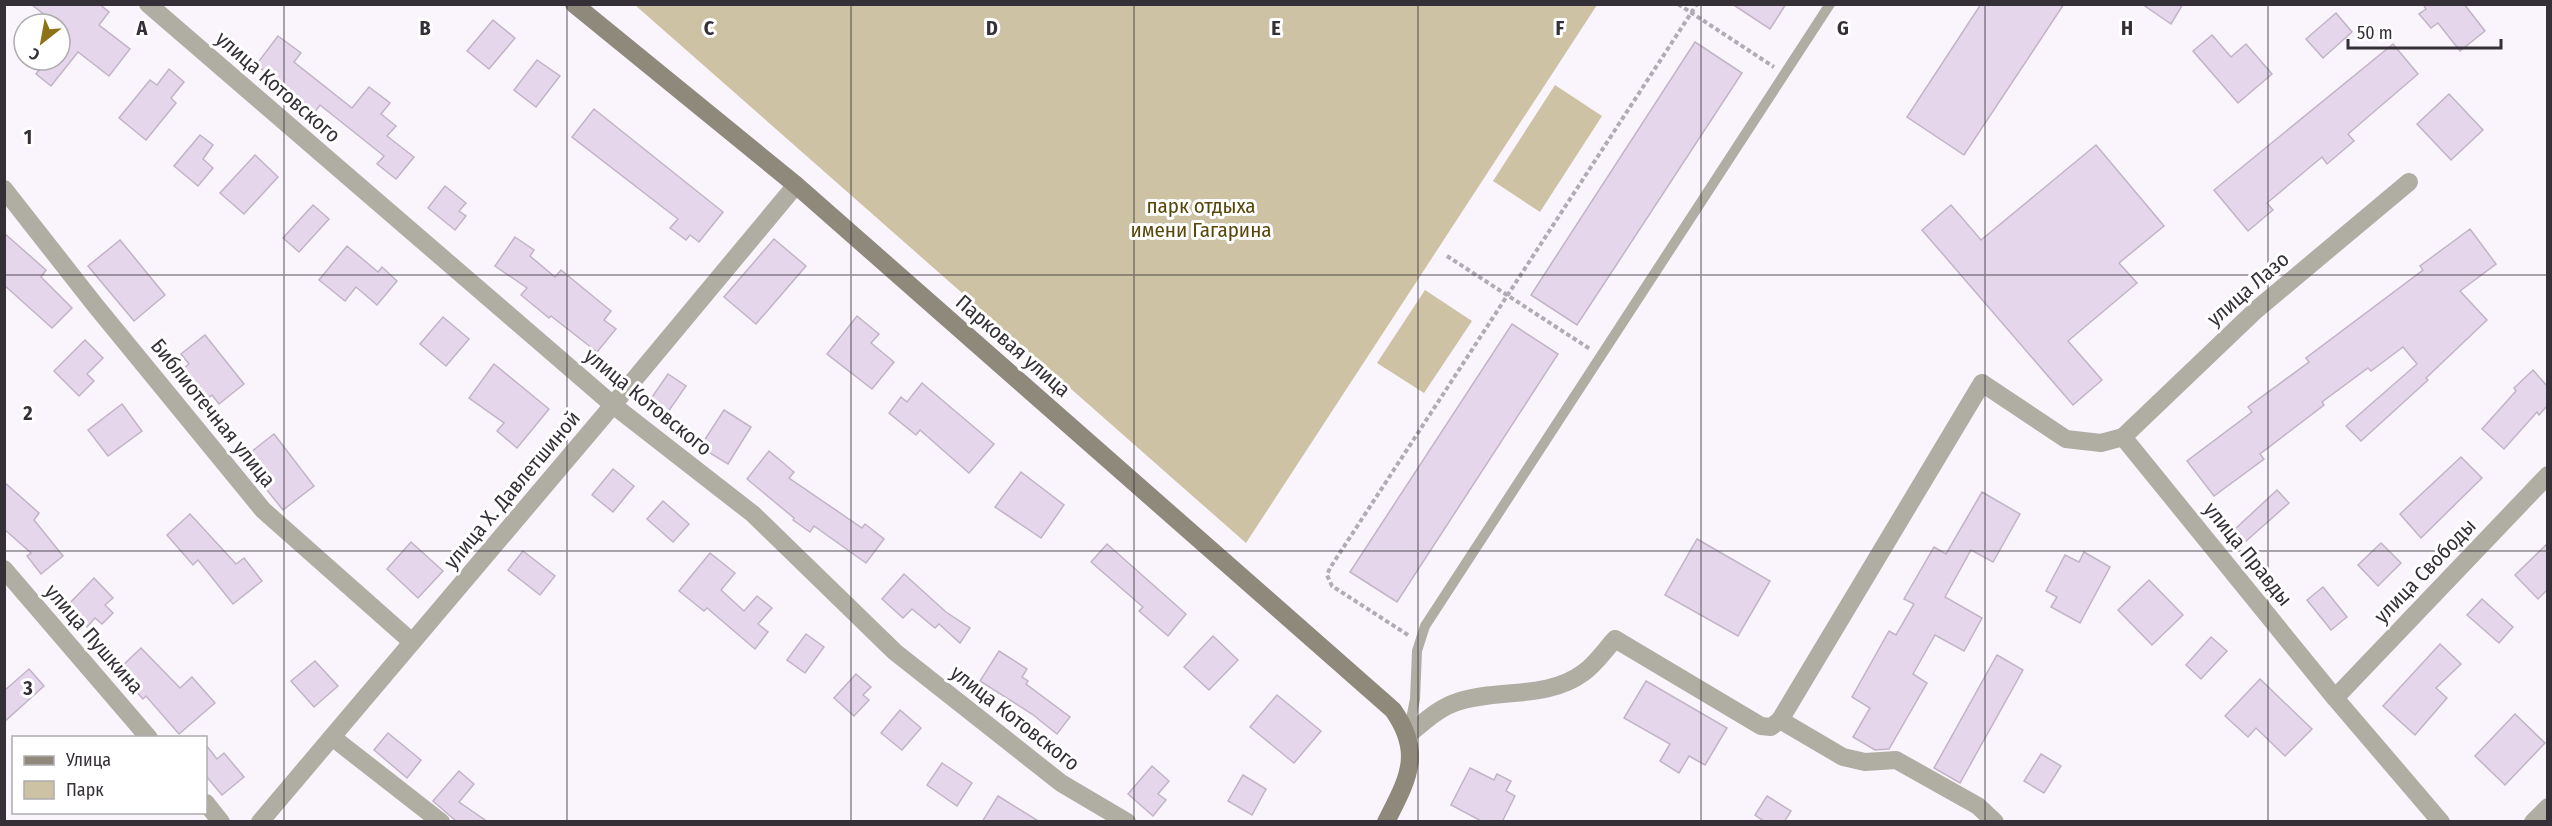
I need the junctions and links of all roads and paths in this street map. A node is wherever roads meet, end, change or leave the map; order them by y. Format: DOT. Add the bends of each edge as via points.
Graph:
graph roads {
  1 [pos="148,4"];
  2 [pos="574,4"];
  3 [pos="1678,4"];
  4 [pos="1697,4"];
  5 [pos="1830,4"];
  6 [pos="1692,13"];
  7 [pos="1785,74"];
  8 [pos="2409,182"];
  9 [pos="796,185"];
  10 [pos="4,189"];
  11 [pos="1447,256"];
  12 [pos="1508,296"];
  13 [pos="1601,356"];
  14 [pos="614,405"];
  15 [pos="2123,436"];
  16 [pos="2547,476"];
  17 [pos="4,569"];
  18 [pos="412,642"];
  19 [pos="1419,642"];
  20 [pos="2335,698"];
  21 [pos="1780,720"];
  22 [pos="1408,735"];
  23 [pos="147,736"];
  24 [pos="332,737"];
  25 [pos="207,804"];
  26 [pos="2547,807"];
  27 [pos="2440,821"];
  28 [pos="221,822"];
  29 [pos="260,822"];
  30 [pos="441,822"];
  31 [pos="1127,822"];
  32 [pos="1386,822"];
  33 [pos="1995,822"];
  34 [pos="2532,822"];
  1 -- 14 [label="street, улица Котовского"];
  2 -- 9 [label="street, Парковая улица"];
  3 -- 6 [label="path"];
  4 -- 6 [label="path"];
  5 -- 7 [label="lane"];
  6 -- 7 [label="path"];
  6 -- 12 [label="path"];
  7 -- 13 [label="lane"];
  8 -- 15 [label="street, улица Лазо" via="2256,310"];
  9 -- 14 [label="street, улица Х. Давлетшиной"];
  9 -- 22 [label="street, Парковая улица" via="1393,711"];
  10 -- 18 [label="street, Библиотечная улица" via="263,510"];
  11 -- 12 [label="path"];
  12 -- 13 [label="path"];
  12 -- 19 [label="path" via="1327,576 1332,586"];
  13 -- 19 [label="lane" via="1425,626"];
  14 -- 18 [label="street, улица Х. Давлетшиной"];
  14 -- 31 [label="street, улица Котовского" via="753,514 895,652 1061,783"];
  15 -- 20 [label="street, улица Правды"];
  15 -- 21 [label="street" via="2101,443 2066,439 1982,383"];
  16 -- 20 [label="street, улица Свободы"];
  17 -- 23 [label="street, улица Пушкина"];
  18 -- 24 [label="street, улица Х. Давлетшиной"];
  19 -- 22 [label="lane"];
  20 -- 27 [label="street, улица Правды"];
  21 -- 22 [label="street" via="1771,727 1761,726 1615,639 1583,673 1527,694 1460,701 1438,710"];
  21 -- 33 [label="street" via="1843,756 1864,762 1896,760 1978,806"];
  22 -- 32 [label="street" via="1408,776"];
  24 -- 29 [label="street, улица Х. Давлетшиной"];
  24 -- 30 [label="street"];
  25 -- 28 [label="street"];
  26 -- 34 [label="street"];
}
